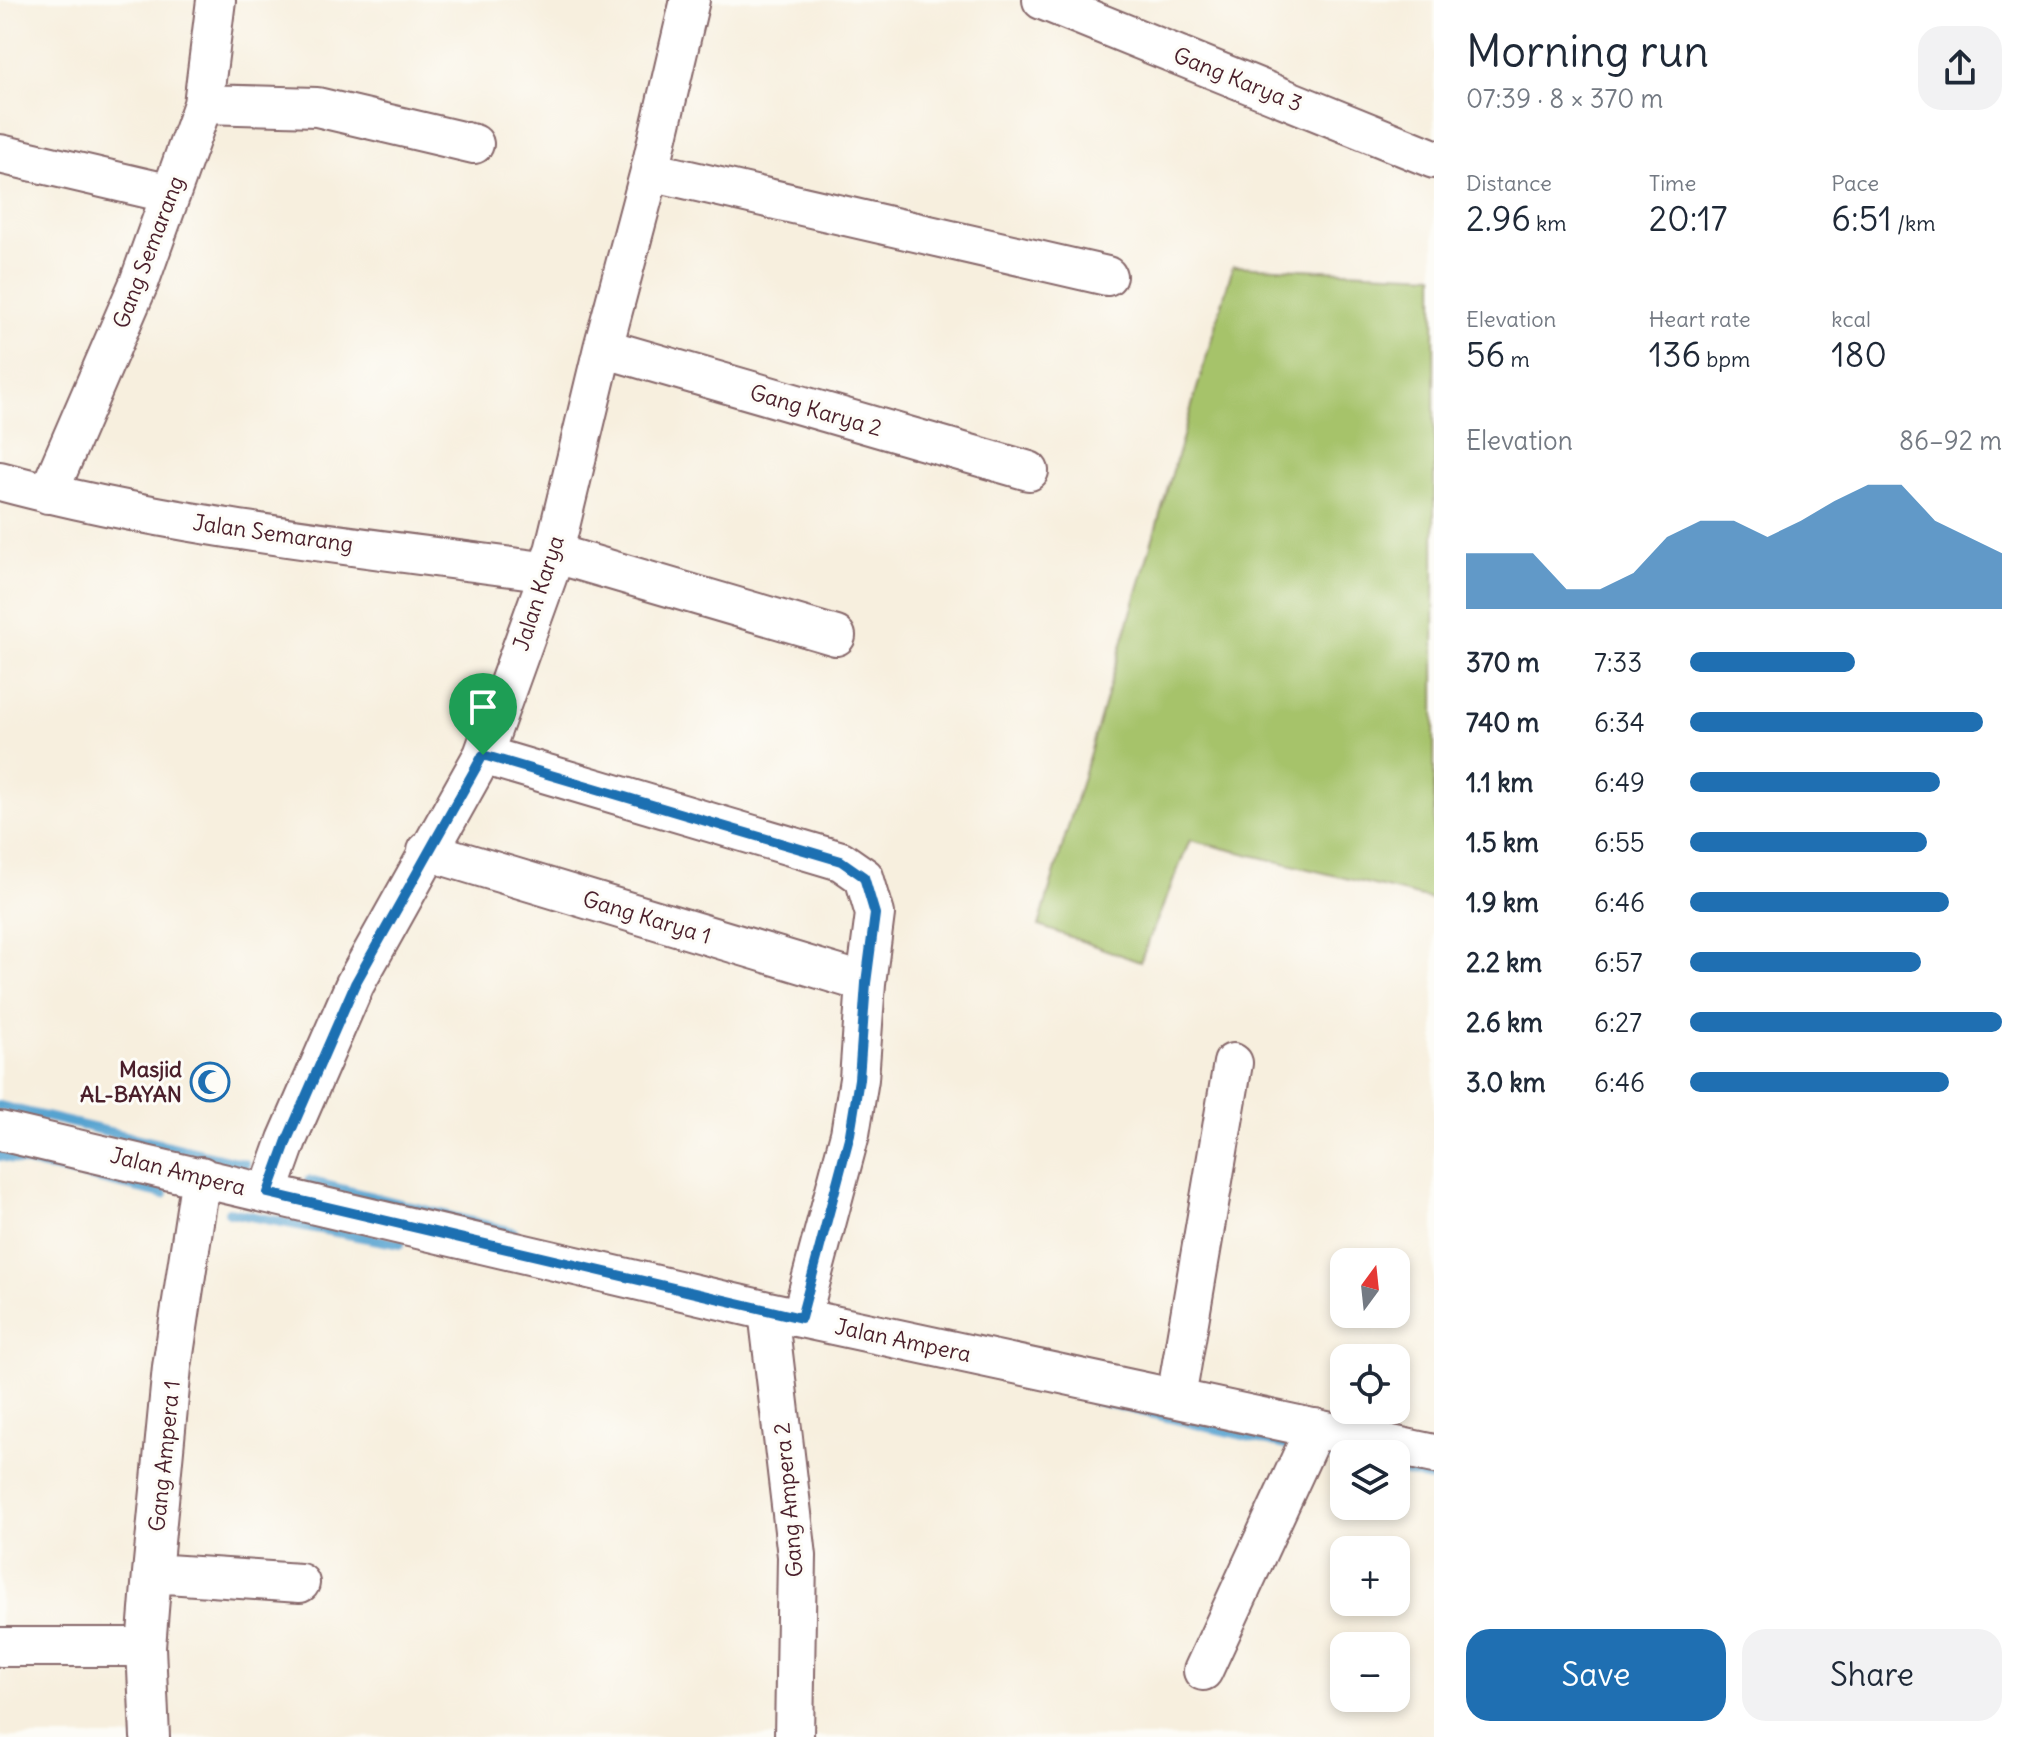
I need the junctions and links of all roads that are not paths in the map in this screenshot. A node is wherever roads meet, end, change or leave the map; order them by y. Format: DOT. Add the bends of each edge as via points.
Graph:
graph roads {
  1 [pos="216,0"];
  2 [pos="690,0"];
  3 [pos="1042,0"];
  4 [pos="203,104"];
  5 [pos="474,144"];
  6 [pos="0,154"];
  7 [pos="1434,159"];
  8 [pos="650,171"];
  9 [pos="171,194"];
  10 [pos="1107,276"];
  11 [pos="603,348"];
  12 [pos="1029,471"];
  13 [pos="0,481"];
  14 [pos="48,494"];
  15 [pos="551,562"];
  16 [pos="836,636"];
  17 [pos="483,755"];
  18 [pos="427,851"];
  19 [pos="866,983"];
  20 [pos="1233,1063"];
  21 [pos="0,1131"];
  22 [pos="201,1176"];
  23 [pos="268,1193"];
  24 [pos="785,1314"];
  25 [pos="1176,1398"];
  26 [pos="1315,1428"];
  27 [pos="1434,1454"];
  28 [pos="152,1573"];
  29 [pos="300,1583"];
  30 [pos="0,1647"];
  31 [pos="146,1647"];
  32 [pos="1203,1671"];
  33 [pos="150,1737"];
  34 [pos="794,1737"];
  1 -- 4 [label="street, Gang Semarang"];
  2 -- 8 [label="street, Jalan Karya"];
  3 -- 7 [label="street, Gang Karya 3"];
  4 -- 5 [label="street" via="317,107"];
  4 -- 9 [label="street, Gang Semarang"];
  6 -- 9 [label="street"];
  8 -- 10 [label="street"];
  8 -- 11 [label="street, Jalan Karya"];
  9 -- 14 [label="street, Gang Semarang" via="139,283"];
  11 -- 12 [label="street, Gang Karya 2"];
  11 -- 15 [label="street, Jalan Karya"];
  13 -- 14 [label="street, Jalan Semarang"];
  14 -- 15 [label="street, Jalan Semarang" via="216,526"];
  15 -- 16 [label="street, Jalan Semarang"];
  15 -- 17 [label="street, Jalan Karya"];
  17 -- 18 [label="street, Jalan Karya"];
  17 -- 19 [label="street" via="841,861 864,877 874,905"];
  18 -- 19 [label="street, Gang Karya 1"];
  18 -- 23 [label="street, Jalan Karya" via="355,984"];
  19 -- 24 [label="street" via="850,1134"];
  20 -- 25 [label="street"];
  21 -- 22 [label="street, Jalan Ampera"];
  22 -- 23 [label="street, Jalan Ampera"];
  22 -- 28 [label="street, Gang Ampera 1" via="172,1367"];
  23 -- 24 [label="street, Jalan Ampera"];
  24 -- 25 [label="street, Jalan Ampera"];
  24 -- 34 [label="street, Gang Ampera 2" via="797,1556"];
  25 -- 26 [label="street, Jalan Ampera"];
  26 -- 27 [label="street, Jalan Ampera"];
  26 -- 32 [label="street"];
  28 -- 29 [label="street"];
  28 -- 31 [label="street, Gang Ampera 1"];
  30 -- 31 [label="street"];
  31 -- 33 [label="street, Gang Ampera 1"];
}
